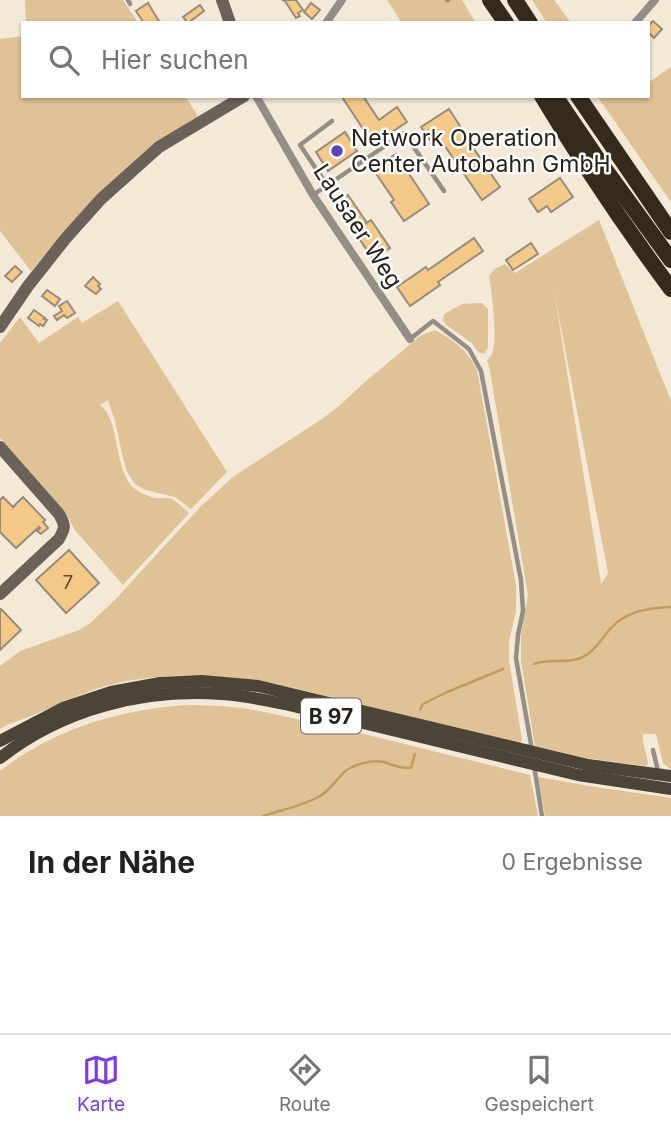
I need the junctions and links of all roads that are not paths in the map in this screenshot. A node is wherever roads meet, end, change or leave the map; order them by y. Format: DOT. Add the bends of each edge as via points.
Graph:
graph roads {
  1 [pos="222,0"];
  2 [pos="342,0"];
  3 [pos="490,0"];
  4 [pos="514,0"];
  5 [pos="654,0"];
  6 [pos="229,21"];
  7 [pos="327,21"];
  8 [pos="504,21"];
  9 [pos="529,21"];
  10 [pos="637,21"];
  11 [pos="241,98"];
  12 [pos="257,98"];
  13 [pos="543,98"];
  14 [pos="556,98"];
  15 [pos="579,98"];
  16 [pos="332,121"];
  17 [pos="327,185"];
  18 [pos="444,191"];
  19 [pos="313,195"];
  20 [pos="671,232"];
  21 [pos="671,260"];
  22 [pos="671,289"];
  23 [pos="0,327"];
  24 [pos="410,339"];
  25 [pos="0,447"];
  26 [pos="0,594"];
  27 [pos="0,741"];
  28 [pos="653,751"];
  29 [pos="0,758"];
  30 [pos="533,759"];
  31 [pos="665,775"];
  32 [pos="671,789"];
  33 [pos="542,816"];
  1 -- 6 [label="street"];
  2 -- 7 [label="street"];
  3 -- 8 [label="highway"];
  4 -- 9 [label="highway"];
  5 -- 10 [label="street"];
  11 -- 23 [label="street" via="159,147 101,199"];
  12 -- 19 [label="street, Lausaer Weg"];
  13 -- 22 [label="highway"];
  14 -- 21 [label="highway"];
  15 -- 20 [label="highway"];
  16 -- 17 [label="lane" via="300,145"];
  17 -- 18 [label="lane" via="404,133"];
  17 -- 19 [label="lane"];
  19 -- 24 [label="street, Lausaer Weg"];
  24 -- 30 [label="lane" via="433,321 469,349 481,371 521,580 523,611 516,658"];
  25 -- 26 [label="street" via="59,514 64,529"];
  27 -- 30 [label="main road, B 97" via="63,708 111,692 202,681 258,687"];
  28 -- 31 [label="lane"];
  29 -- 30 [label="main road, B 97" via="47,728 91,710 140,698 201,693 285,704"];
  30 -- 31 [label="main road, B 97"];
  30 -- 32 [label="main road, B 97" via="578,775"];
  30 -- 33 [label="lane"];
}
